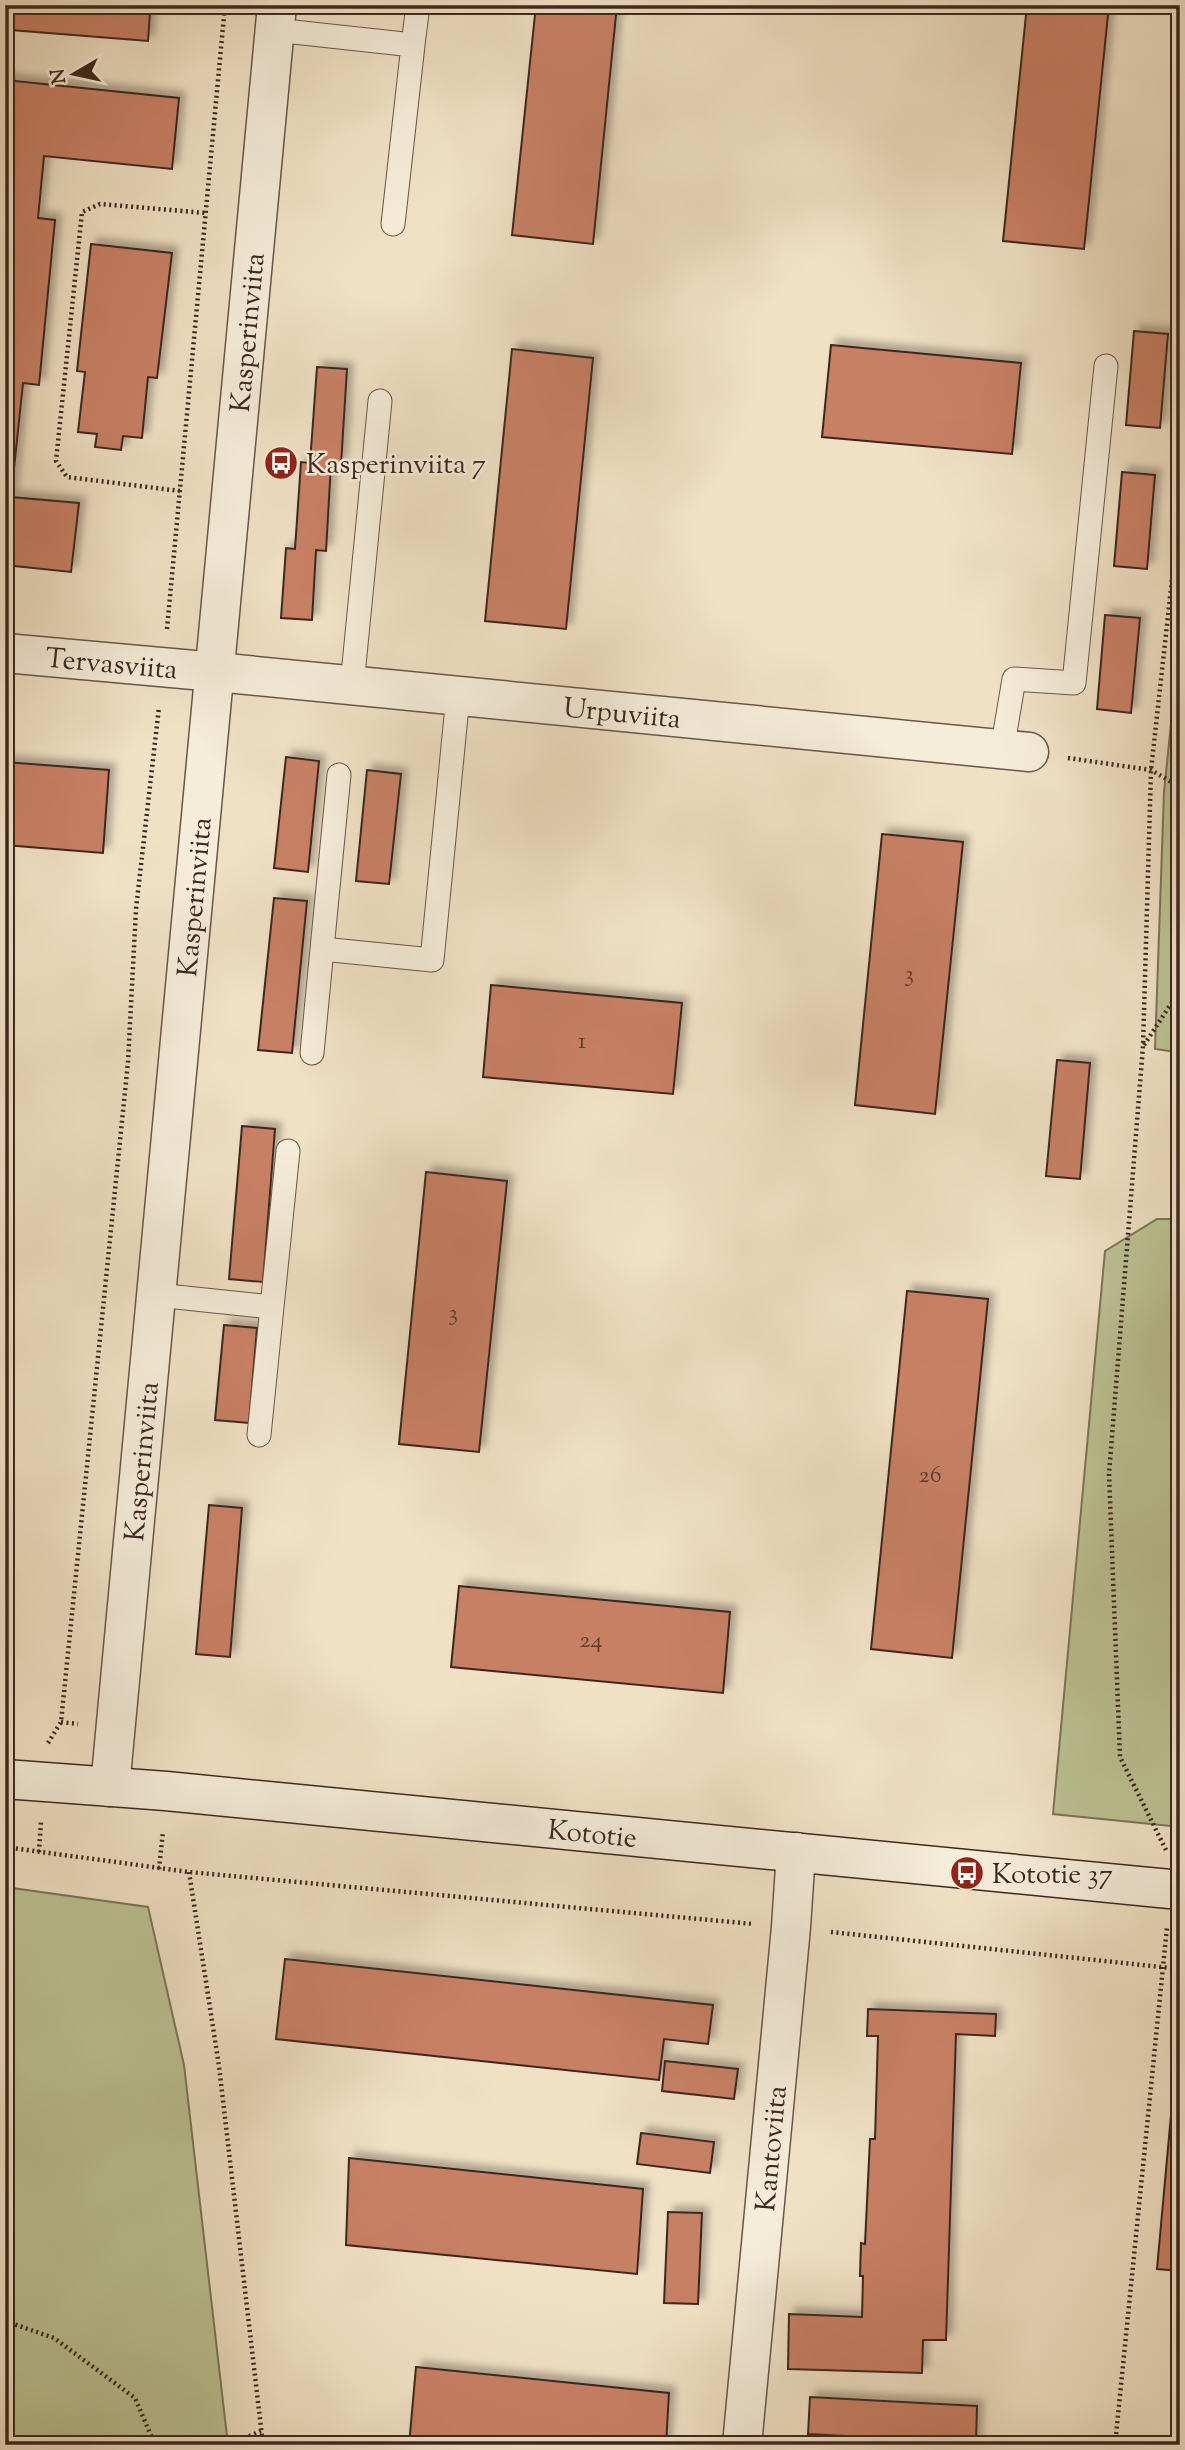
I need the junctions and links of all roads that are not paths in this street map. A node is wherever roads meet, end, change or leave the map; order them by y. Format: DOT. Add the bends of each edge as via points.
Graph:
graph roads {
  1 [pos="418,5"];
  2 [pos="276,18"];
  3 [pos="413,46"];
  4 [pos="393,224"];
  5 [pos="1106,366"];
  6 [pos="380,401"];
  7 [pos="5,653"];
  8 [pos="216,672"];
  9 [pos="352,685"];
  10 [pos="458,696"];
  11 [pos="1016,751"];
  12 [pos="339,775"];
  13 [pos="322,949"];
  14 [pos="312,1053"];
  15 [pos="288,1152"];
  16 [pos="157,1295"];
  17 [pos="272,1307"];
  18 [pos="258,1435"];
  19 [pos="5,1779"];
  20 [pos="110,1787"];
  21 [pos="796,1852"];
  22 [pos="1180,1890"];
  23 [pos="742,2445"];
  1 -- 3 [label="lane"];
  2 -- 3 [label="lane"];
  2 -- 8 [label="street, Kasperinviita"];
  3 -- 4 [label="lane"];
  5 -- 11 [label="lane" via="1074,683 1014,679"];
  6 -- 9 [label="lane"];
  7 -- 8 [label="street, Tervasviita"];
  8 -- 9 [label="street, Urpuviita"];
  8 -- 16 [label="street, Kasperinviita"];
  9 -- 10 [label="street, Urpuviita"];
  10 -- 11 [label="street, Urpuviita"];
  10 -- 13 [label="lane" via="432,960"];
  12 -- 13 [label="lane"];
  13 -- 14 [label="lane"];
  15 -- 17 [label="lane"];
  16 -- 17 [label="lane"];
  16 -- 20 [label="street, Kasperinviita"];
  17 -- 18 [label="lane"];
  19 -- 20 [label="street, Kototie"];
  20 -- 21 [label="street, Kototie"];
  21 -- 22 [label="street, Kototie"];
  21 -- 23 [label="street, Kantoviita"];
}
